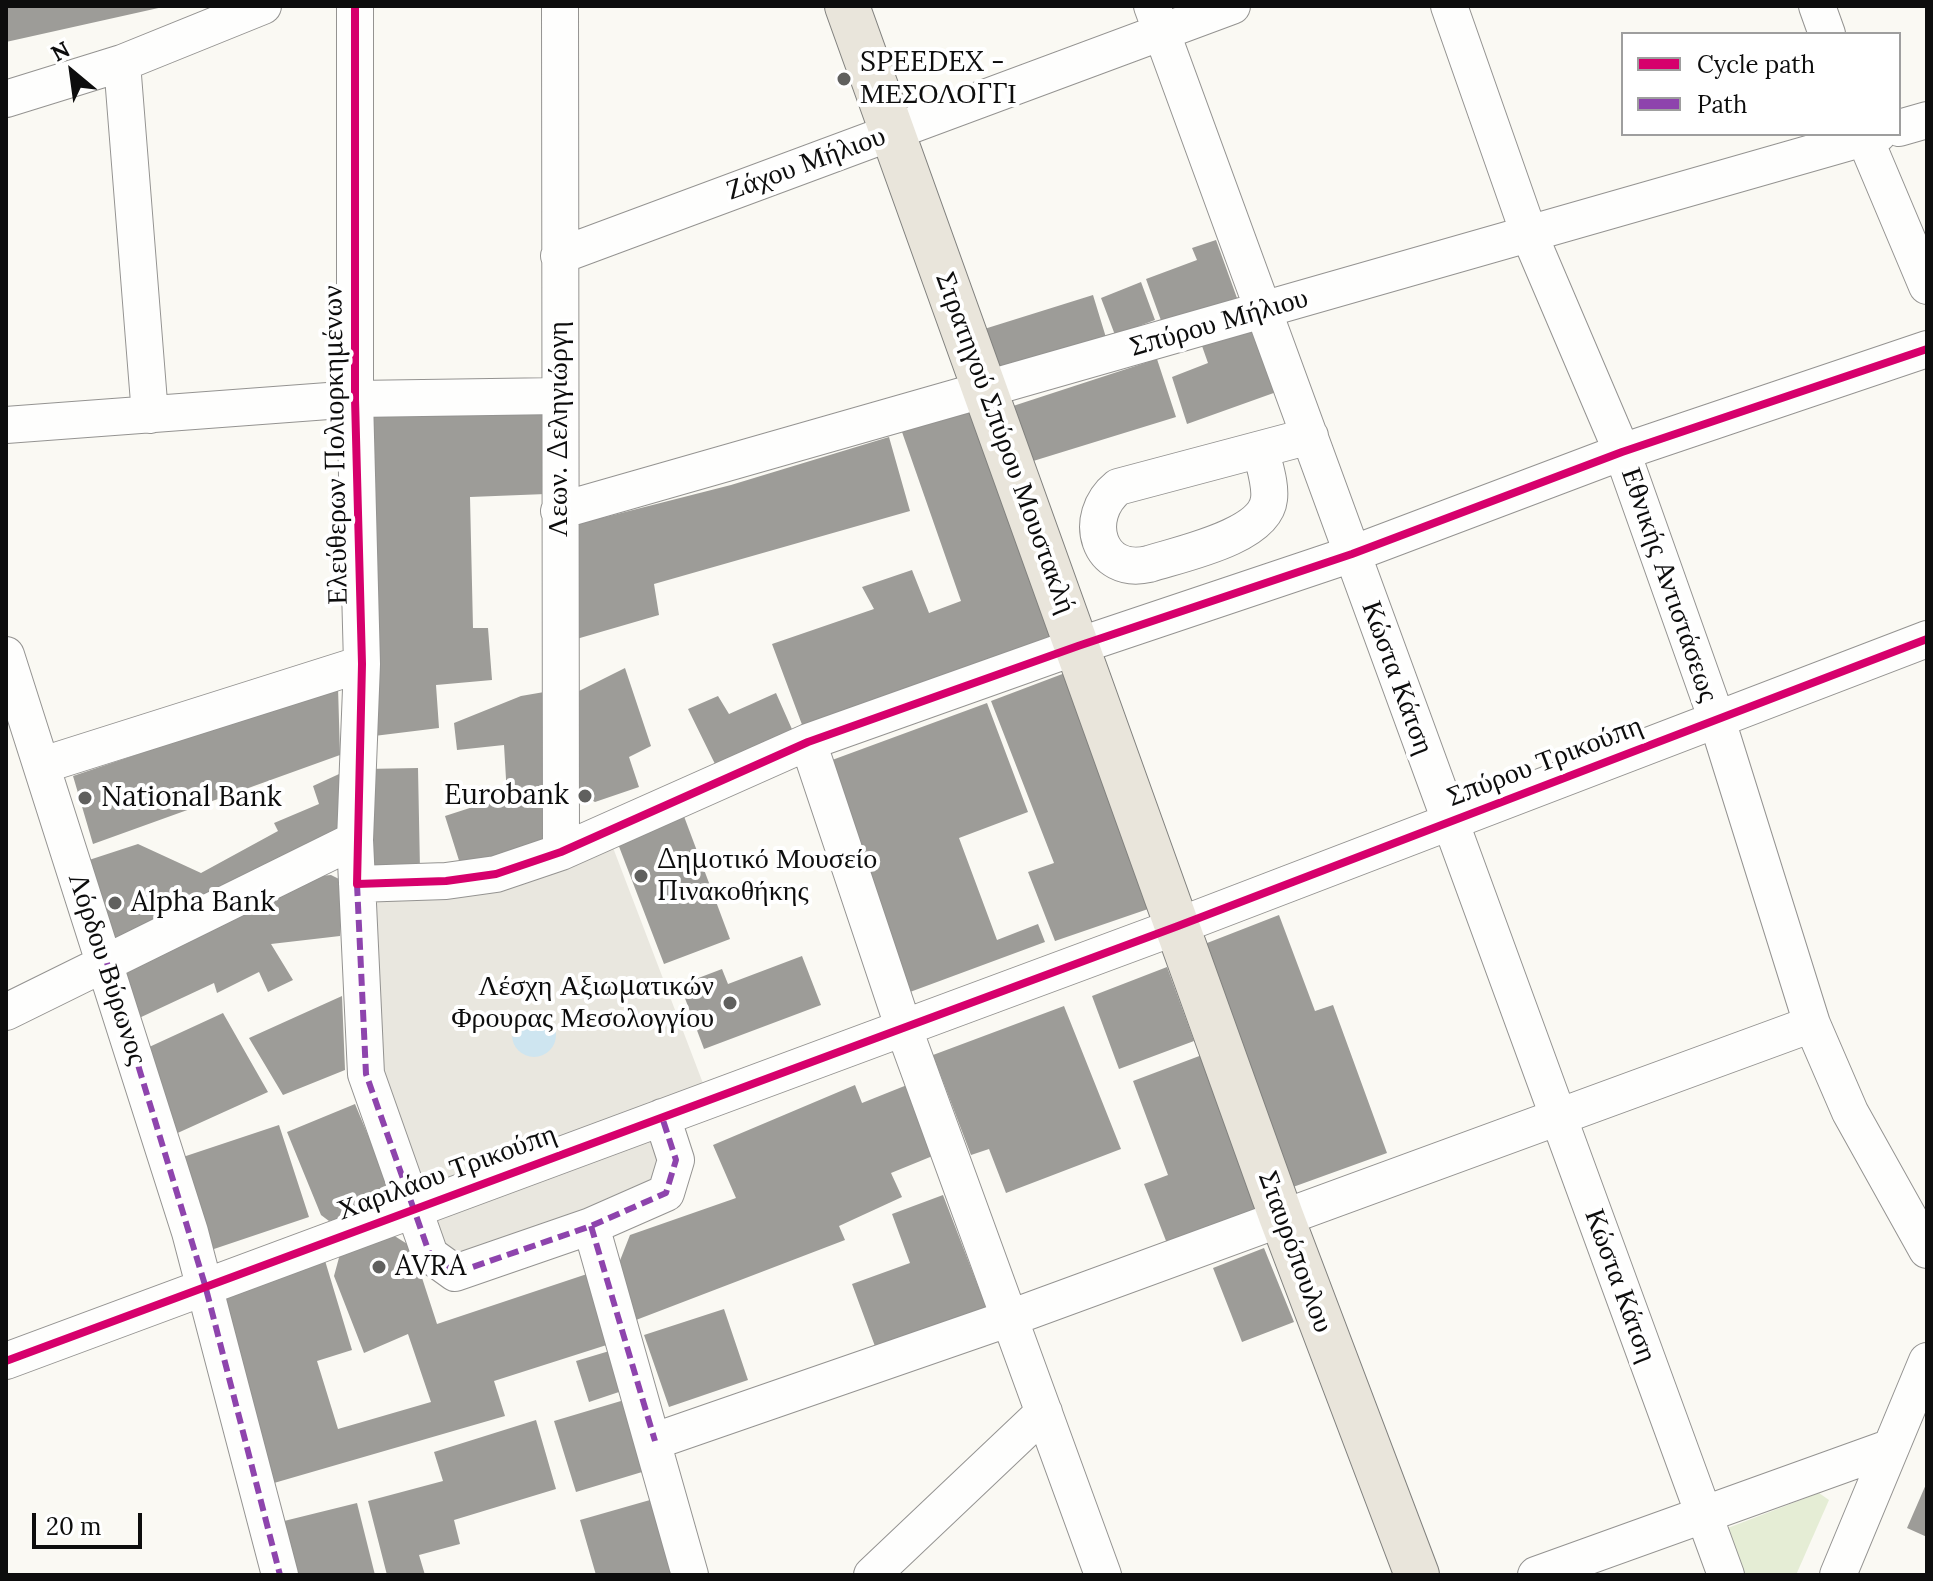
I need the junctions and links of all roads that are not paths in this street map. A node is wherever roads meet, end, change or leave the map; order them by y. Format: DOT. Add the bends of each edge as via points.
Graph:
graph roads {
  1 [pos="263,6"];
  2 [pos="355,6"];
  3 [pos="560,6"];
  4 [pos="847,6"];
  5 [pos="1232,6"];
  6 [pos="1449,6"];
  7 [pos="1817,6"];
  8 [pos="1156,19"];
  9 [pos="1826,32"];
  10 [pos="122,63"];
  11 [pos="6,99"];
  12 [pos="1927,120"];
  13 [pos="1901,127"];
  14 [pos="892,132"];
  15 [pos="1866,136"];
  16 [pos="1869,136"];
  17 [pos="1529,234"];
  18 [pos="559,256"];
  19 [pos="1927,286"];
  20 [pos="1262,310"];
  21 [pos="1927,349"];
  22 [pos="987,389"];
  23 [pos="559,396"];
  24 [pos="355,399"];
  25 [pos="150,415"];
  26 [pos="6,425"];
  27 [pos="1310,436"];
  28 [pos="1261,450"];
  29 [pos="1622,452"];
  30 [pos="559,511"];
  31 [pos="1352,554"];
  32 [pos="1927,639"];
  33 [pos="1078,646"];
  34 [pos="362,664"];
  35 [pos="9,673"];
  36 [pos="1717,720"];
  37 [pos="808,742"];
  38 [pos="43,765"];
  39 [pos="1450,822"];
  40 [pos="355,840"];
  41 [pos="561,852"];
  42 [pos="357,884"];
  43 [pos="1178,926"];
  44 [pos="107,963"];
  45 [pos="6,1012"];
  46 [pos="1812,1024"];
  47 [pos="904,1029"];
  48 [pos="662,1117"];
  49 [pos="1558,1118"];
  50 [pos="411,1209"];
  51 [pos="1281,1216"];
  52 [pos="591,1226"];
  53 [pos="1927,1250"];
  54 [pos="205,1285"];
  55 [pos="1010,1318"];
  56 [pos="6,1361"];
  57 [pos="1927,1361"];
  58 [pos="1044,1412"];
  59 [pos="655,1441"];
  60 [pos="1889,1448"];
  61 [pos="1705,1517"];
  62 [pos="280,1575"];
  63 [pos="690,1575"];
  64 [pos="872,1575"];
  65 [pos="1103,1575"];
  66 [pos="1417,1575"];
  67 [pos="1536,1575"];
  68 [pos="1726,1575"];
  69 [pos="1838,1575"];
  1 -- 10 [label="street"];
  2 -- 24 [label="street, Ελεύθερων Πολιορκημένων"];
  3 -- 18 [label="street, Λεων. Δεληγιώργη"];
  4 -- 14 [label="main road, Στρατηγού Σπύρου Μουστακλή"];
  5 -- 8 [label="street, Ζάχου Μήλιου"];
  6 -- 17 [label="street, Εθνικής Αντιστάσεως"];
  7 -- 9 [label="street"];
  8 -- 14 [label="street, Ζάχου Μήλιου"];
  8 -- 20 [label="street, Κώστα Κάτση"];
  10 -- 11 [label="street"];
  10 -- 25 [label="street"];
  12 -- 13 [label="street"];
  14 -- 18 [label="street, Ζάχου Μήλιου"];
  14 -- 22 [label="main road, Στρατηγού Σπύρου Μουστακλή"];
  15 -- 17 [label="street, Σπύρου Μήλιου"];
  16 -- 19 [label="street"];
  17 -- 20 [label="street, Σπύρου Μήλιου"];
  17 -- 29 [label="street, Εθνικής Αντιστάσεως"];
  18 -- 23 [label="street, Λεων. Δεληγιώργη"];
  20 -- 22 [label="street, Σπύρου Μήλιου"];
  20 -- 27 [label="street, Κώστα Κάτση"];
  21 -- 29 [label="street"];
  22 -- 30 [label="street, Σπύρου Μήλιου"];
  22 -- 33 [label="main road, Στρατηγού Σπύρου Μουστακλή"];
  23 -- 24 [label="street"];
  23 -- 30 [label="street, Λεων. Δεληγιώργη"];
  24 -- 25 [label="street"];
  24 -- 34 [label="street, Ελεύθερων Πολιορκημένων"];
  25 -- 26 [label="street"];
  27 -- 28 [label="street"];
  27 -- 31 [label="street, Κώστα Κάτση"];
  28 -- 28 [label="street" via="1269,500 1256,523 1239,534 1134,568 1113,561 1097,524 1098,509 1118,487"];
  29 -- 31 [label="street"];
  29 -- 36 [label="street, Εθνικής Αντιστάσεως"];
  30 -- 41 [label="street, Λεων. Δεληγιώργη"];
  31 -- 33 [label="street"];
  31 -- 39 [label="street, Κώστα Κάτση"];
  32 -- 36 [label="street, Σπύρου Τρικούπη"];
  33 -- 37 [label="street"];
  33 -- 43 [label="main road, Στρατηγού Σπύρου Μουστακλή"];
  34 -- 38 [label="street"];
  34 -- 40 [label="street, Ελεύθερων Πολιορκημένων"];
  35 -- 38 [label="street, Λόρδου Βύρωνος"];
  36 -- 39 [label="street, Σπύρου Τρικούπη"];
  36 -- 46 [label="street, Εθνικής Αντιστάσεως"];
  37 -- 41 [label="street"];
  37 -- 47 [label="street"];
  38 -- 44 [label="street, Λόρδου Βύρωνος"];
  39 -- 43 [label="street, Σπύρου Τρικούπη"];
  39 -- 49 [label="street, Κώστα Κάτση"];
  40 -- 42 [label="street, Ελεύθερων Πολιορκημένων"];
  40 -- 44 [label="street"];
  41 -- 42 [label="street" via="496,874"];
  42 -- 50 [label="street, Ελεύθερων Πολιορκημένων" via="366,1074"];
  43 -- 47 [label="street, Σπύρου Τρικούπη"];
  43 -- 51 [label="main road, Σταυρόπουλου"];
  44 -- 45 [label="street"];
  44 -- 54 [label="street, Λόρδου Βύρωνος"];
  46 -- 49 [label="street"];
  46 -- 53 [label="street, Εθνικής Αντιστάσεως" via="1850,1112"];
  47 -- 48 [label="street, Χαριλάου Τρικούπη"];
  47 -- 55 [label="street"];
  48 -- 50 [label="street, Χαριλάου Τρικούπη"];
  48 -- 52 [label="street" via="676,1160 666,1193"];
  49 -- 51 [label="street"];
  49 -- 61 [label="street, Κώστα Κάτση"];
  50 -- 52 [label="street, Ελεύθερων Πολιορκημένων" via="430,1255 455,1273"];
  50 -- 54 [label="street, Χαριλάου Τρικούπη"];
  51 -- 55 [label="street"];
  51 -- 66 [label="main road, Σταυρόπουλου"];
  52 -- 59 [label="street"];
  54 -- 56 [label="street, Χαριλάου Τρικούπη"];
  54 -- 62 [label="street, Λόρδου Βύρωνος"];
  55 -- 58 [label="street"];
  55 -- 59 [label="street"];
  57 -- 60 [label="street"];
  58 -- 64 [label="street"];
  58 -- 65 [label="street"];
  59 -- 63 [label="street"];
  60 -- 61 [label="street"];
  60 -- 69 [label="street"];
  61 -- 67 [label="street"];
  61 -- 68 [label="street, Κώστα Κάτση"];
}
